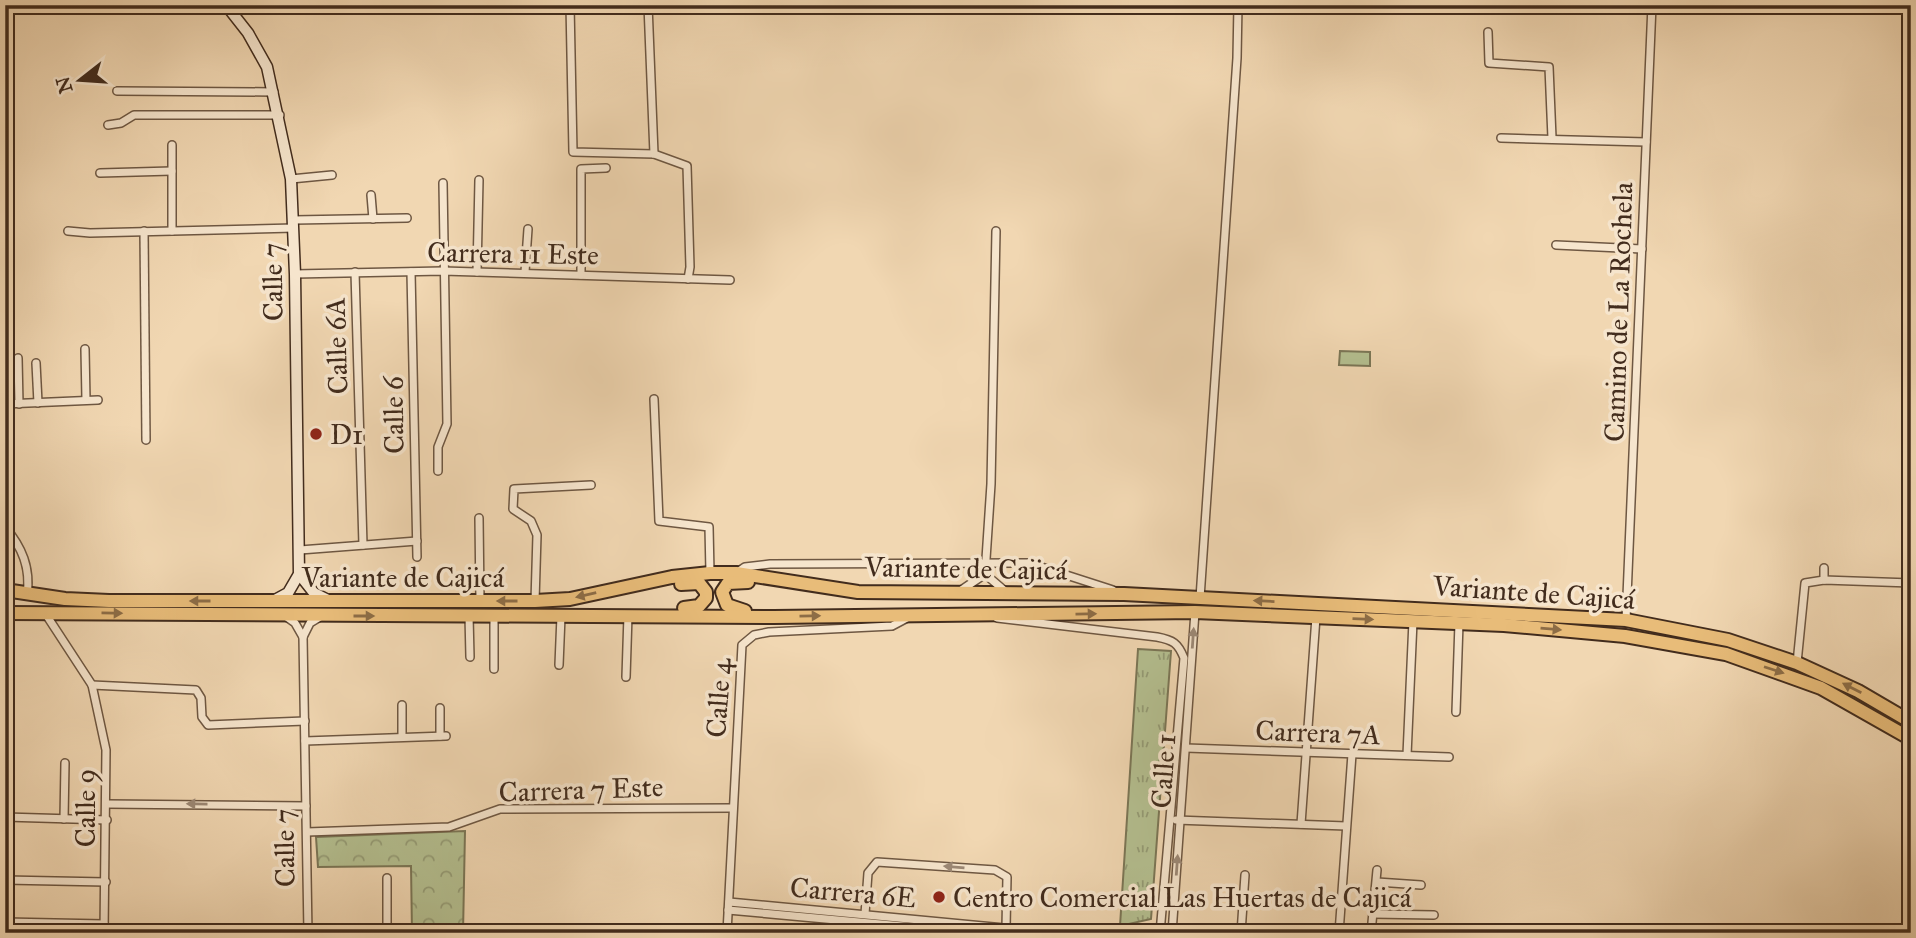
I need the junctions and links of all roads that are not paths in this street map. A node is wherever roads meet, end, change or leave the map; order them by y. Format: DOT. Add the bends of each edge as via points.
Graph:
graph roads {
  1 [pos="226,5"];
  2 [pos="570,5"];
  3 [pos="648,5"];
  4 [pos="1238,5"];
  5 [pos="1652,5"];
  6 [pos="1488,32"];
  7 [pos="117,92"];
  8 [pos="275,92"];
  9 [pos="280,115"];
  10 [pos="108,125"];
  11 [pos="1501,138"];
  12 [pos="1552,138"];
  13 [pos="1646,142"];
  14 [pos="172,145"];
  15 [pos="654,154"];
  16 [pos="606,168"];
  17 [pos="172,171"];
  18 [pos="100,173"];
  19 [pos="332,175"];
  20 [pos="291,178"];
  21 [pos="479,180"];
  22 [pos="443,183"];
  23 [pos="372,195"];
  24 [pos="407,218"];
  25 [pos="373,219"];
  26 [pos="294,224"];
  27 [pos="528,229"];
  28 [pos="996,230"];
  29 [pos="68,231"];
  30 [pos="144,231"];
  31 [pos="172,231"];
  32 [pos="1556,244"];
  33 [pos="1642,249"];
  34 [pos="443,271"];
  35 [pos="355,272"];
  36 [pos="411,272"];
  37 [pos="477,272"];
  38 [pos="525,272"];
  39 [pos="295,274"];
  40 [pos="581,275"];
  41 [pos="688,279"];
  42 [pos="730,280"];
  43 [pos="85,349"];
  44 [pos="18,358"];
  45 [pos="36,363"];
  46 [pos="654,399"];
  47 [pos="86,400"];
  48 [pos="98,400"];
  49 [pos="38,402"];
  50 [pos="5,404"];
  51 [pos="19,404"];
  52 [pos="146,440"];
  53 [pos="438,471"];
  54 [pos="591,485"];
  55 [pos="479,518"];
  56 [pos="5,527"];
  57 [pos="417,541"];
  58 [pos="363,545"];
  59 [pos="300,550"];
  60 [pos="417,557"];
  61 [pos="986,562"];
  62 [pos="1824,568"];
  63 [pos="710,572"];
  64 [pos="736,573"];
  65 [pos="299,574"];
  66 [pos="985,574"];
  67 [pos="777,580"];
  68 [pos="1824,580"];
  69 [pos="1911,583"];
  70 [pos="637,584"];
  71 [pos="5,590"];
  72 [pos="957,594"];
  73 [pos="1124,594"];
  74 [pos="27,595"];
  75 [pos="1010,595"];
  76 [pos="1200,598"];
  77 [pos="340,601"];
  78 [pos="480,601"];
  79 [pos="535,601"];
  80 [pos="268,602"];
  81 [pos="43,612"];
  82 [pos="1195,612"];
  83 [pos="5,613"];
  84 [pos="281,615"];
  85 [pos="324,615"];
  86 [pos="561,615"];
  87 [pos="628,615"];
  88 [pos="644,615"];
  89 [pos="915,615"];
  90 [pos="986,615"];
  91 [pos="469,616"];
  92 [pos="494,616"];
  93 [pos="774,617"];
  94 [pos="1316,617"];
  95 [pos="1626,620"];
  96 [pos="1413,621"];
  97 [pos="1459,623"];
  98 [pos="303,637"];
  99 [pos="470,657"];
  100 [pos="1797,663"];
  101 [pos="559,665"];
  102 [pos="495,669"];
  103 [pos="626,677"];
  104 [pos="92,685"];
  105 [pos="402,705"];
  106 [pos="440,708"];
  107 [pos="1456,712"];
  108 [pos="305,721"];
  109 [pos="1911,722"];
  110 [pos="402,737"];
  111 [pos="1911,739"];
  112 [pos="305,741"];
  113 [pos="1186,748"];
  114 [pos="1306,752"];
  115 [pos="1352,754"];
  116 [pos="1407,755"];
  117 [pos="1449,757"];
  118 [pos="65,763"];
  119 [pos="107,804"];
  120 [pos="306,806"];
  121 [pos="733,808"];
  122 [pos="5,817"];
  123 [pos="64,819"];
  124 [pos="1168,819"];
  125 [pos="107,820"];
  126 [pos="1180,820"];
  127 [pos="1301,824"];
  128 [pos="1346,826"];
  129 [pos="307,832"];
  130 [pos="1377,870"];
  131 [pos="1245,875"];
  132 [pos="387,878"];
  133 [pos="5,880"];
  134 [pos="106,882"];
  135 [pos="1377,882"];
  136 [pos="1421,885"];
  137 [pos="728,906"];
  138 [pos="1373,914"];
  139 [pos="865,915"];
  140 [pos="1434,915"];
  141 [pos="5,922"];
  142 [pos="104,924"];
  143 [pos="933,927"];
  144 [pos="1006,928"];
  145 [pos="104,933"];
  146 [pos="309,933"];
  147 [pos="387,933"];
  148 [pos="727,933"];
  149 [pos="978,933"];
  150 [pos="1057,933"];
  151 [pos="1160,933"];
  152 [pos="1172,933"];
  153 [pos="1241,933"];
  154 [pos="1339,933"];
  155 [pos="1371,933"];
  1 -- 8 [label="street, Calle 7" via="259,50"];
  2 -- 15 [label="street" via="573,152"];
  3 -- 15 [label="street"];
  4 -- 76 [label="street"];
  5 -- 13 [label="street, Camino de La Rochela"];
  6 -- 12 [label="street" via="1489,63 1549,67"];
  7 -- 8 [label="street"];
  8 -- 9 [label="street, Calle 7"];
  9 -- 10 [label="street" via="134,115"];
  9 -- 20 [label="street, Calle 7"];
  11 -- 12 [label="street"];
  12 -- 13 [label="street"];
  13 -- 33 [label="street, Camino de La Rochela"];
  14 -- 17 [label="street"];
  15 -- 41 [label="street" via="687,166"];
  16 -- 40 [label="street" via="581,169"];
  17 -- 18 [label="street"];
  17 -- 31 [label="street"];
  19 -- 20 [label="street"];
  20 -- 26 [label="street, Calle 7"];
  21 -- 37 [label="street"];
  22 -- 34 [label="street"];
  23 -- 25 [label="street"];
  24 -- 25 [label="street"];
  25 -- 26 [label="street"];
  26 -- 31 [label="street"];
  26 -- 39 [label="street, Calle 7"];
  27 -- 38 [label="street"];
  28 -- 61 [label="street" via="992,484"];
  29 -- 30 [label="street"];
  30 -- 31 [label="street"];
  30 -- 52 [label="street"];
  32 -- 33 [label="street"];
  33 -- 95 [label="street, Camino de La Rochela"];
  34 -- 36 [label="street, Carrera 11 Este"];
  34 -- 37 [label="street, Carrera 11 Este"];
  34 -- 53 [label="street" via="447,424 438,447"];
  35 -- 36 [label="street, Carrera 11 Este"];
  35 -- 39 [label="street, Carrera 11 Este"];
  35 -- 58 [label="street, Calle 6A"];
  36 -- 57 [label="street, Calle 6"];
  37 -- 38 [label="street, Carrera 11 Este"];
  38 -- 40 [label="street, Carrera 11 Este"];
  39 -- 59 [label="street, Calle 7"];
  40 -- 41 [label="street, Carrera 11 Este"];
  41 -- 42 [label="street, Carrera 11 Este"];
  43 -- 47 [label="street"];
  44 -- 51 [label="street"];
  45 -- 49 [label="street"];
  46 -- 63 [label="street" via="659,521 709,527"];
  47 -- 48 [label="street"];
  47 -- 49 [label="street"];
  49 -- 51 [label="street"];
  50 -- 51 [label="street"];
  54 -- 79 [label="street" via="514,489 513,509 531,522 537,535"];
  55 -- 78 [label="street"];
  56 -- 74 [label="street" via="25,560"];
  57 -- 58 [label="street"];
  57 -- 60 [label="street, Calle 6"];
  58 -- 59 [label="street"];
  59 -- 65 [label="street, Calle 7"];
  61 -- 64 [label="street" via="770,564"];
  61 -- 66 [label="street"];
  61 -- 73 [label="street" via="1029,563"];
  62 -- 68 [label="street"];
  63 -- 64 [label="highway, Variante de Cajicá"];
  63 -- 70 [label="highway, Variante de Cajicá"];
  64 -- 67 [label="highway, Variante de Cajicá"];
  65 -- 77 [label="street" via="314,593"];
  65 -- 80 [label="street" via="288,593"];
  66 -- 72 [label="street"];
  66 -- 75 [label="street"];
  67 -- 72 [label="highway, Variante de Cajicá" via="858,592"];
  67 -- 93 [label="highway" via="733,581 722,592 723,600 732,607"];
  68 -- 69 [label="street"];
  68 -- 100 [label="street" via="1810,580 1803,588"];
  70 -- 79 [label="highway, Variante de Cajicá, one-way" via="570,599"];
  70 -- 88 [label="highway" via="654,589 694,582 706,592 699,606 657,607"];
  71 -- 74 [label="highway, Variante de Cajicá"];
  72 -- 75 [label="highway, Variante de Cajicá"];
  73 -- 75 [label="highway, Variante de Cajicá"];
  73 -- 76 [label="highway, Variante de Cajicá"];
  80 -- 74 [label="highway, Variante de Cajicá, one-way" via="109,601"];
  95 -- 76 [label="highway, Variante de Cajicá, one-way"];
  77 -- 78 [label="highway, Variante de Cajicá"];
  77 -- 80 [label="highway, Variante de Cajicá"];
  79 -- 78 [label="highway, Variante de Cajicá, one-way"];
  81 -- 83 [label="highway, Variante de Cajicá"];
  81 -- 84 [label="highway, Variante de Cajicá, one-way"];
  81 -- 104 [label="street"];
  90 -- 82 [label="highway, Variante de Cajicá, one-way"];
  82 -- 94 [label="highway, Variante de Cajicá"];
  113 -- 82 [label="street, Calle 1, one-way"];
  84 -- 85 [label="highway, Variante de Cajicá"];
  84 -- 98 [label="street" via="295,623"];
  85 -- 91 [label="highway, Variante de Cajicá, one-way"];
  85 -- 98 [label="street" via="310,623"];
  86 -- 87 [label="highway, Variante de Cajicá"];
  86 -- 92 [label="highway, Variante de Cajicá"];
  86 -- 101 [label="street"];
  87 -- 88 [label="highway, Variante de Cajicá"];
  87 -- 103 [label="street"];
  88 -- 93 [label="highway, Variante de Cajicá"];
  89 -- 90 [label="highway, Variante de Cajicá"];
  93 -- 89 [label="highway, Variante de Cajicá, one-way"];
  89 -- 121 [label="street, Calle 4" via="892,626 769,632 754,635 742,645"];
  90 -- 124 [label="street, Calle 1" via="1169,639 1180,646 1184,658"];
  91 -- 92 [label="highway, Variante de Cajicá"];
  91 -- 99 [label="street"];
  92 -- 102 [label="street"];
  94 -- 96 [label="highway, Variante de Cajicá, one-way"];
  94 -- 114 [label="street"];
  95 -- 100 [label="highway, Variante de Cajicá" via="1728,640"];
  96 -- 97 [label="highway, Variante de Cajicá"];
  96 -- 116 [label="street"];
  97 -- 107 [label="street"];
  97 -- 111 [label="highway, Variante de Cajicá, one-way" via="1625,636 1726,654 1821,688"];
  98 -- 108 [label="street, Calle 7"];
  109 -- 100 [label="highway, Variante de Cajicá, one-way"];
  104 -- 108 [label="street" via="196,690 203,722 208,725"];
  104 -- 119 [label="street, Calle 9" via="106,750"];
  105 -- 110 [label="street"];
  106 -- 110 [label="street" via="443,736"];
  108 -- 112 [label="street, Calle 7"];
  110 -- 112 [label="street"];
  112 -- 120 [label="street, Calle 7"];
  113 -- 114 [label="street, Carrera 7A"];
  113 -- 126 [label="street, Calle 1"];
  114 -- 115 [label="street, Carrera 7A"];
  114 -- 127 [label="street"];
  115 -- 116 [label="street, Carrera 7A"];
  115 -- 128 [label="street"];
  116 -- 117 [label="street, Carrera 7A"];
  118 -- 123 [label="street"];
  120 -- 119 [label="street, one-way"];
  119 -- 125 [label="street, Calle 9"];
  120 -- 129 [label="street, Calle 7"];
  121 -- 129 [label="street, Carrera 7 Este" via="500,809 449,827"];
  121 -- 137 [label="street, Calle 4"];
  122 -- 123 [label="street"];
  123 -- 125 [label="street"];
  124 -- 126 [label="street"];
  124 -- 151 [label="street, Calle 1"];
  125 -- 134 [label="street, Calle 9"];
  126 -- 127 [label="street"];
  152 -- 126 [label="street, Calle 1, one-way"];
  127 -- 128 [label="street"];
  128 -- 154 [label="street"];
  129 -- 146 [label="street, Calle 7"];
  130 -- 135 [label="street"];
  131 -- 153 [label="street"];
  132 -- 147 [label="street"];
  133 -- 134 [label="street"];
  134 -- 142 [label="street, Calle 9"];
  135 -- 136 [label="street"];
  135 -- 138 [label="street"];
  137 -- 139 [label="street, Carrera 6E"];
  137 -- 143 [label="street, Carrera 6E"];
  137 -- 148 [label="street, Calle 4"];
  138 -- 140 [label="street"];
  138 -- 155 [label="street"];
  139 -- 143 [label="street, Carrera 6E"];
  144 -- 139 [label="street, one-way" via="1006,877 995,870 877,862 868,873"];
  141 -- 142 [label="street"];
  142 -- 145 [label="street, Calle 9"];
  143 -- 144 [label="street, Carrera 6E"];
  143 -- 149 [label="street, Carrera 6E"];
  144 -- 150 [label="street, Carrera 6E"];
}
